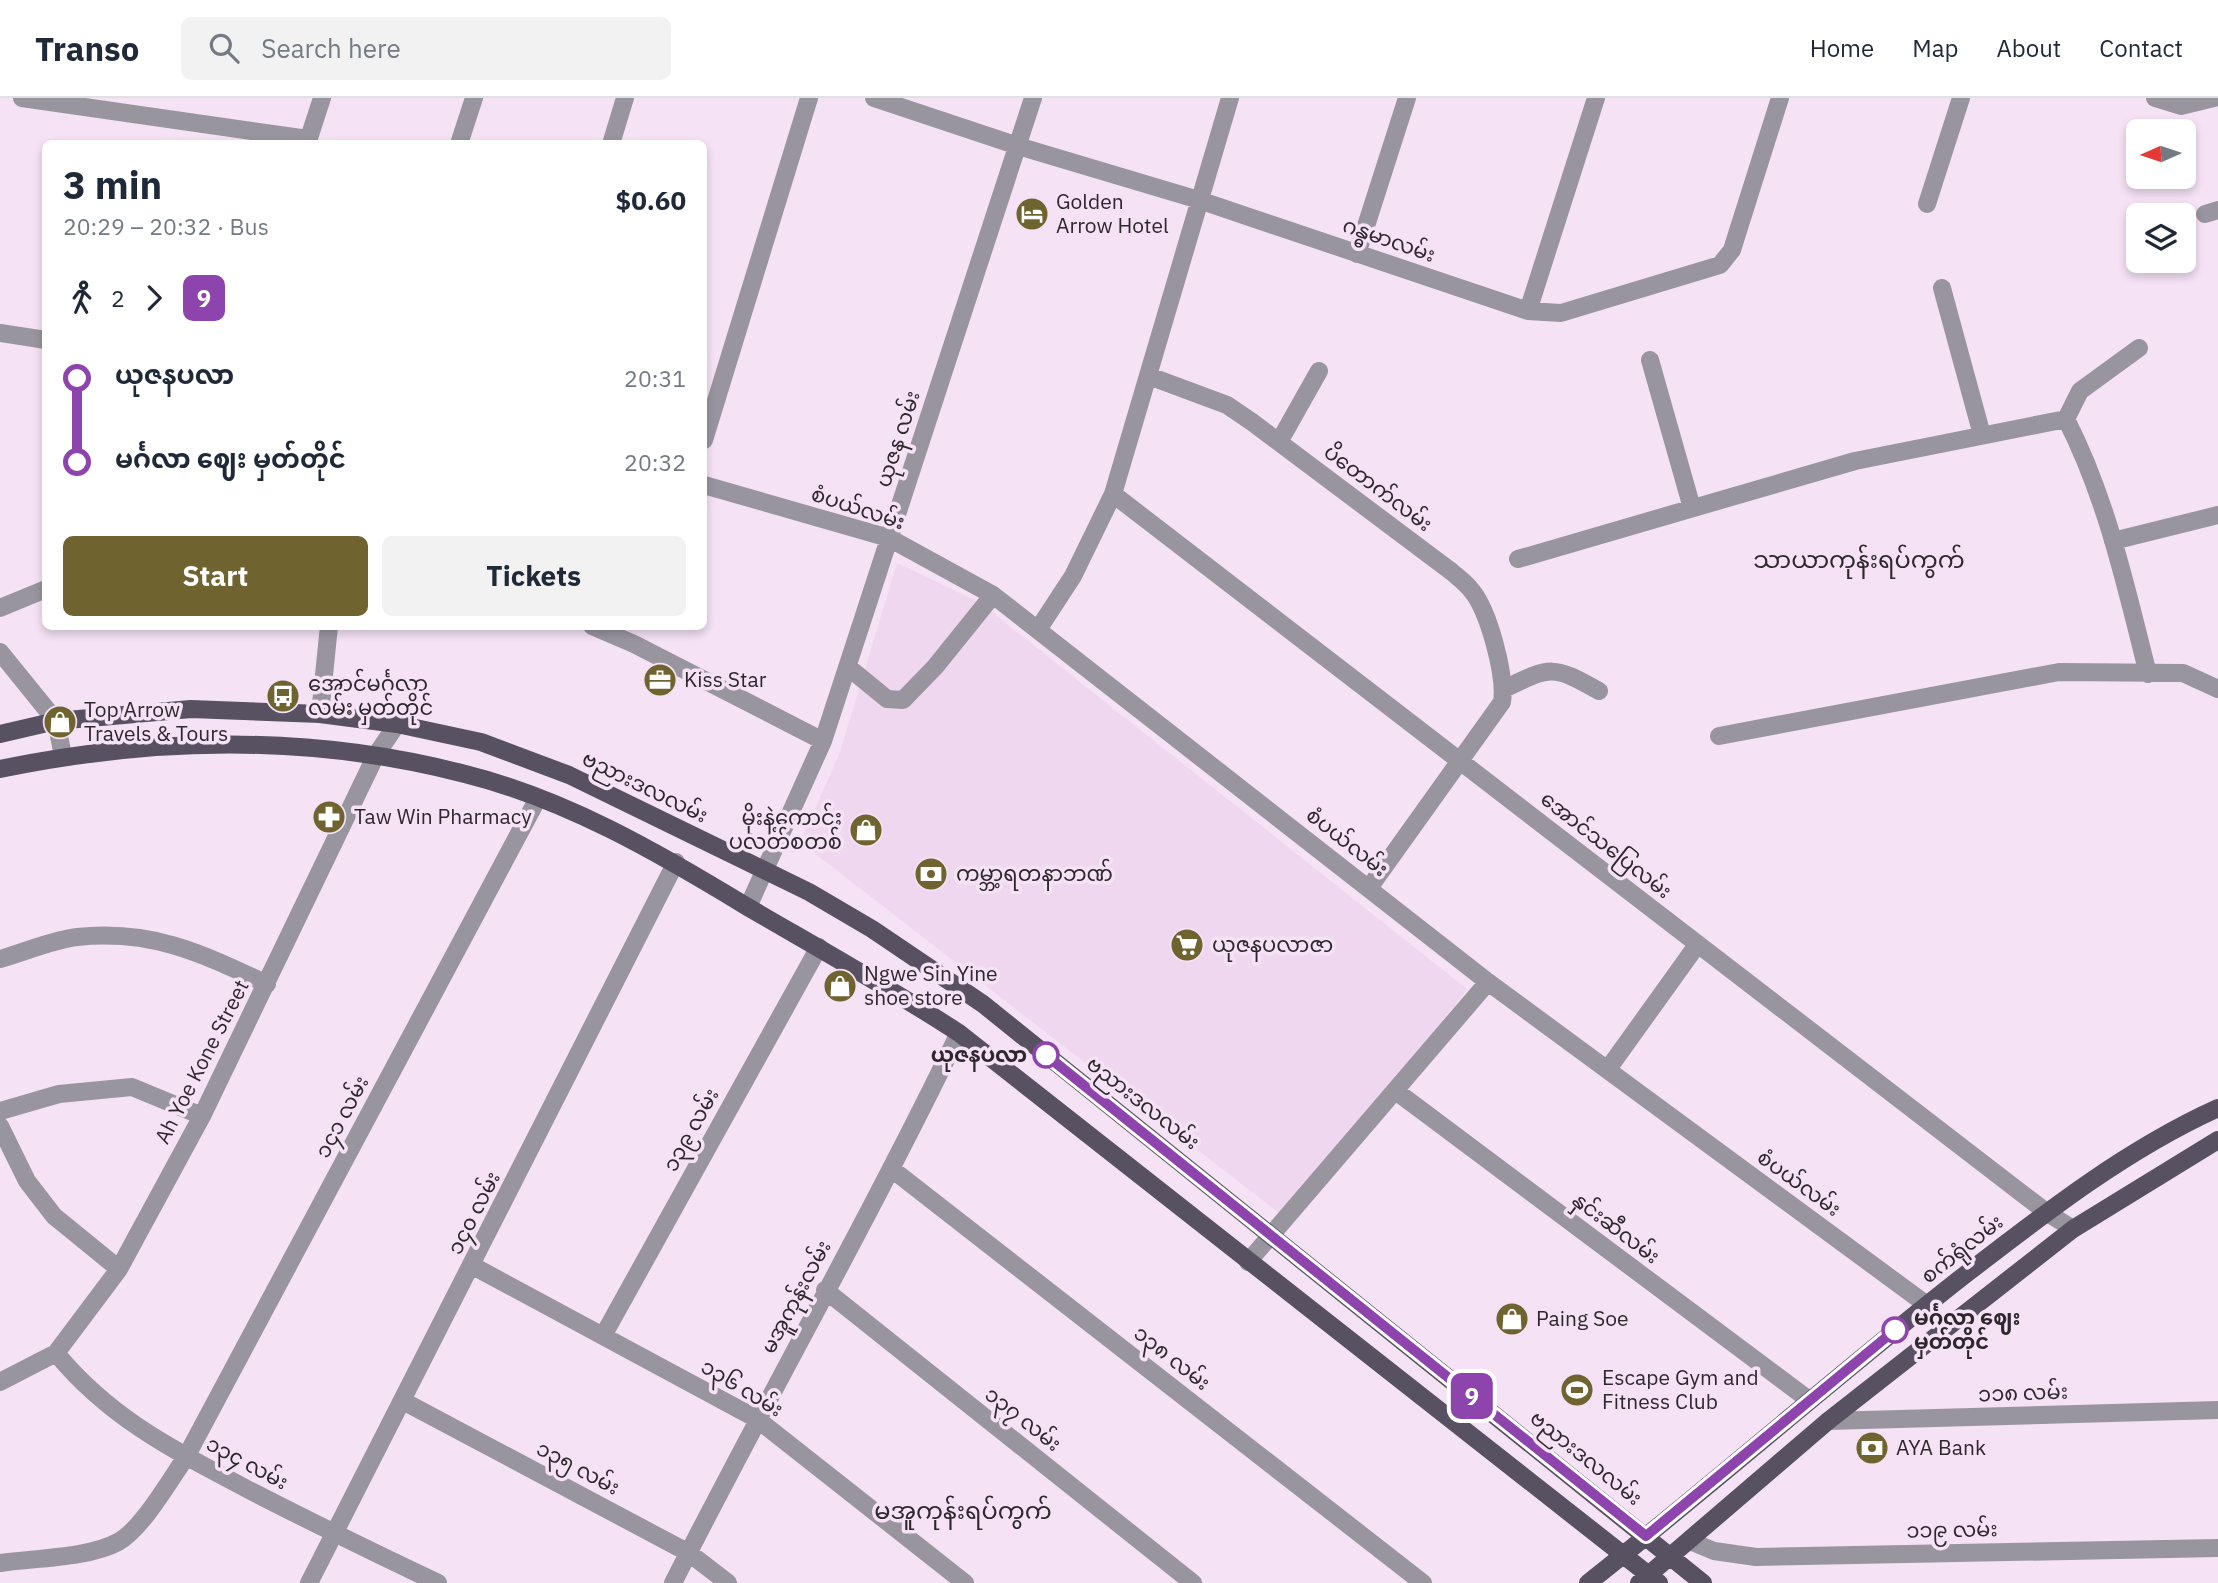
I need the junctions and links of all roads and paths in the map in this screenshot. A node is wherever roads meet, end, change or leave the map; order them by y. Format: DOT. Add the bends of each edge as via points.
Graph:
graph roads {
  1 [pos="22,98"];
  2 [pos="322,98"];
  3 [pos="474,98"];
  4 [pos="625,98"];
  5 [pos="809,98"];
  6 [pos="874,98"];
  7 [pos="1033,98"];
  8 [pos="1230,98"];
  9 [pos="1407,98"];
  10 [pos="1596,98"];
  11 [pos="1780,98"];
  12 [pos="1961,98"];
  13 [pos="2155,98"];
  14 [pos="2214,98"];
  15 [pos="300,140"];
  16 [pos="307,140"];
  17 [pos="460,140"];
  18 [pos="612,140"];
  19 [pos="1018,146"];
  20 [pos="1199,200"];
  21 [pos="1927,204"];
  22 [pos="1357,254"];
  23 [pos="1942,288"];
  24 [pos="1528,311"];
  25 [pos="0,333"];
  26 [pos="42,339"];
  27 [pos="2139,348"];
  28 [pos="1650,360"];
  29 [pos="1319,370"];
  30 [pos="1149,376"];
  31 [pos="2066,419"];
  32 [pos="707,430"];
  33 [pos="1982,435"];
  34 [pos="1279,442"];
  35 [pos="707,486"];
  36 [pos="1113,494"];
  37 [pos="1692,508"];
  38 [pos="2218,516"];
  39 [pos="890,538"];
  40 [pos="2113,541"];
  41 [pos="1518,559"];
  42 [pos="42,591"];
  43 [pos="993,595"];
  44 [pos="0,608"];
  45 [pos="1039,628"];
  46 [pos="329,630"];
  47 [pos="602,630"];
  48 [pos="0,652"];
  49 [pos="848,667"];
  50 [pos="2148,674"];
  51 [pos="2218,689"];
  52 [pos="1599,691"];
  53 [pos="1503,695"];
  54 [pos="320,714"];
  55 [pos="56,721"];
  56 [pos="397,724"];
  57 [pos="0,734"];
  58 [pos="1719,736"];
  59 [pos="824,741"];
  60 [pos="376,755"];
  61 [pos="62,756"];
  62 [pos="1461,762"];
  63 [pos="0,769"];
  64 [pos="538,798"];
  65 [pos="676,862"];
  66 [pos="766,872"];
  67 [pos="1369,888"];
  68 [pos="748,907"];
  69 [pos="1697,945"];
  70 [pos="819,947"];
  71 [pos="0,959"];
  72 [pos="1488,982"];
  73 [pos="267,984"];
  74 [pos="960,1033"];
  75 [pos="1608,1069"];
  76 [pos="1397,1092"];
  77 [pos="2218,1108"];
  78 [pos="0,1111"];
  79 [pos="202,1116"];
  80 [pos="2183,1124"];
  81 [pos="0,1126"];
  82 [pos="2218,1140"];
  83 [pos="2209,1150"];
  84 [pos="893,1170"];
  85 [pos="2046,1212"];
  86 [pos="2073,1229"];
  87 [pos="1270,1233"];
  88 [pos="1248,1262"];
  89 [pos="472,1266"];
  90 [pos="119,1269"];
  91 [pos="825,1290"];
  92 [pos="1927,1305"];
  93 [pos="603,1335"];
  94 [pos="56,1353"];
  95 [pos="0,1382"];
  96 [pos="1809,1400"];
  97 [pos="403,1401"];
  98 [pos="2218,1410"];
  99 [pos="757,1419"];
  100 [pos="1828,1421"];
  101 [pos="187,1457"];
  102 [pos="332,1534"];
  103 [pos="1646,1536"];
  104 [pos="1690,1541"];
  105 [pos="2218,1548"];
  106 [pos="689,1553"];
  107 [pos="1625,1554"];
  108 [pos="1672,1557"];
  109 [pos="0,1563"];
  110 [pos="1649,1580"];
  111 [pos="309,1583"];
  112 [pos="438,1583"];
  113 [pos="673,1583"];
  114 [pos="728,1583"];
  115 [pos="965,1583"];
  116 [pos="1193,1583"];
  117 [pos="1423,1583"];
  118 [pos="1588,1583"];
  119 [pos="1703,1583"];
  1 -- 15 [label="street"];
  2 -- 16 [label="street"];
  3 -- 17 [label="street"];
  4 -- 18 [label="street"];
  5 -- 32 [label="street"];
  6 -- 19 [label="street, ဂန္ဓမာလမ်း"];
  7 -- 19 [label="street, ယုဇန လမ်း"];
  8 -- 20 [label="street"];
  9 -- 22 [label="street"];
  10 -- 24 [label="street"];
  11 -- 24 [label="street, ဂန္ဓမာလမ်း" via="1738,234 1720,265 1561,313"];
  12 -- 21 [label="street"];
  13 -- 14 [label="street" via="2181,106"];
  19 -- 20 [label="street, ဂန္ဓမာလမ်း"];
  19 -- 39 [label="street, ယုဇန လမ်း"];
  20 -- 22 [label="street, ဂန္ဓမာလမ်း"];
  20 -- 30 [label="street"];
  22 -- 24 [label="street, ဂန္ဓမာလမ်း"];
  23 -- 33 [label="street"];
  25 -- 26 [label="street"];
  27 -- 31 [label="street" via="2080,391"];
  28 -- 37 [label="street"];
  29 -- 34 [label="street"];
  30 -- 34 [label="street, ပိတောက်လမ်း" via="1227,405"];
  30 -- 36 [label="street"];
  31 -- 33 [label="street"];
  31 -- 40 [label="street" via="2084,454"];
  33 -- 37 [label="street" via="1855,461"];
  34 -- 53 [label="street, ပိတောက်လမ်း" via="1474,593 1496,645"];
  35 -- 39 [label="street, စံပယ်လမ်း"];
  36 -- 45 [label="street" via="1073,576"];
  36 -- 62 [label="street, အောင်သပြေလမ်း"];
  37 -- 41 [label="street"];
  38 -- 40 [label="street"];
  39 -- 43 [label="street, စံပယ်လမ်း"];
  39 -- 49 [label="street, ယုဇန လမ်း"];
  40 -- 50 [label="street"];
  42 -- 44 [label="street"];
  43 -- 45 [label="street, စံပယ်လမ်း"];
  43 -- 49 [label="street" via="903,700 887,699"];
  45 -- 67 [label="street, စံပယ်လမ်း"];
  46 -- 54 [label="street"];
  47 -- 59 [label="street"];
  48 -- 55 [label="street"];
  49 -- 59 [label="street, ယုဇန လမ်း"];
  50 -- 51 [label="street" via="2183,673"];
  50 -- 58 [label="street" via="2059,672"];
  52 -- 53 [label="street" via="1564,671 1541,671"];
  53 -- 62 [label="street"];
  54 -- 55 [label="main road, ဗညားဒလလမ်း" via="191,709"];
  54 -- 56 [label="main road, ဗညားဒလလမ်း"];
  55 -- 57 [label="main road, ဗညားဒလလမ်း"];
  55 -- 61 [label="street"];
  56 -- 60 [label="street, Ah Yoe Kone Street"];
  56 -- 66 [label="main road, ဗညားဒလလမ်း" via="481,741 569,775"];
  59 -- 66 [label="street, ယုဇန လမ်း"];
  60 -- 61 [label="main road" via="318,746 234,743 147,746"];
  60 -- 64 [label="main road" via="467,774"];
  60 -- 73 [label="street, Ah Yoe Kone Street"];
  61 -- 63 [label="main road"];
  62 -- 67 [label="street"];
  62 -- 69 [label="street, အောင်သပြေလမ်း"];
  64 -- 65 [label="main road"];
  64 -- 101 [label="street, ၁၄၁ လမ်း"];
  65 -- 68 [label="main road"];
  65 -- 89 [label="street, ၁၄၀ လမ်း"];
  66 -- 68 [label="street, ယုဇန လမ်း"];
  66 -- 87 [label="main road, ဗညားဒလလမ်း" via="872,929 983,1004"];
  67 -- 72 [label="street, စံပယ်လမ်း"];
  68 -- 70 [label="main road"];
  69 -- 75 [label="street"];
  69 -- 85 [label="street, အောင်သပြေလမ်း"];
  70 -- 74 [label="main road"];
  70 -- 93 [label="street, ၁၃၉ လမ်း"];
  71 -- 73 [label="street" via="75,937 139,936 200,952"];
  72 -- 75 [label="street, စံပယ်လမ်း"];
  72 -- 76 [label="street"];
  73 -- 79 [label="street, Ah Yoe Kone Street"];
  74 -- 84 [label="street, မအူကုန်းလမ်း"];
  74 -- 88 [label="main road"];
  75 -- 92 [label="street, စံပယ်လမ်း"];
  76 -- 87 [label="street"];
  76 -- 96 [label="street, နှင်းဆီလမ်း"];
  77 -- 80 [label="main road, စက်ရုံလမ်း"];
  78 -- 79 [label="street" via="59,1094 132,1087"];
  79 -- 90 [label="street, Ah Yoe Kone Street"];
  80 -- 83 [label="main road"];
  80 -- 85 [label="main road, စက်ရုံလမ်း"];
  81 -- 90 [label="street" via="27,1181 54,1216"];
  82 -- 83 [label="main road"];
  83 -- 86 [label="main road"];
  84 -- 91 [label="street, မအူကုန်းလမ်း"];
  84 -- 117 [label="street, ၁၃၈ လမ်း"];
  85 -- 86 [label="street, အောင်သပြေလမ်း"];
  85 -- 92 [label="main road, စက်ရုံလမ်း"];
  86 -- 100 [label="main road"];
  87 -- 88 [label="street"];
  87 -- 103 [label="main road, ဗညားဒလလမ်း"];
  88 -- 107 [label="main road"];
  89 -- 93 [label="street, ၁၃၆ လမ်း"];
  89 -- 97 [label="street, ၁၄၀ လမ်း"];
  90 -- 94 [label="street, Ah Yoe Kone Street"];
  91 -- 99 [label="street, မအူကုန်းလမ်း"];
  91 -- 116 [label="street, ၁၃၇ လမ်း"];
  92 -- 96 [label="main road, စက်ရုံလမ်း"];
  93 -- 99 [label="street, ၁၃၆ လမ်း"];
  94 -- 95 [label="street, Ah Yoe Kone Street"];
  94 -- 101 [label="street, ၁၃၄ လမ်း" via="82,1385 125,1420"];
  96 -- 103 [label="main road, စက်ရုံလမ်း"];
  97 -- 102 [label="street, ၁၄၀ လမ်း"];
  97 -- 106 [label="street, ၁၃၅ လမ်း"];
  98 -- 100 [label="street, ၁၁၈ လမ်း"];
  99 -- 106 [label="street, မအူကုန်းလမ်း"];
  99 -- 115 [label="street, ၁၃၆ လမ်း"];
  100 -- 104 [label="main road"];
  101 -- 102 [label="street, ၁၃၄ လမ်း"];
  101 -- 109 [label="street, ၁၄၁ လမ်း" via="138,1524 119,1542 94,1550"];
  102 -- 111 [label="street, ၁၄၀ လမ်း"];
  102 -- 112 [label="street, ၁၃၄ လမ်း"];
  103 -- 107 [label="main road, စက်ရုံလမ်း"];
  103 -- 108 [label="main road, ဗညားဒလလမ်း"];
  104 -- 105 [label="street, ၁၁၉ လမ်း" via="1714,1551 1756,1557"];
  104 -- 108 [label="main road"];
  106 -- 113 [label="street, မအူကုန်းလမ်း"];
  106 -- 114 [label="street, ၁၃၅ လမ်း"];
  107 -- 110 [label="main road"];
  107 -- 118 [label="main road, စက်ရုံလမ်း"];
  108 -- 110 [label="main road"];
  108 -- 119 [label="main road, ဗညားဒလလမ်း"];
}
